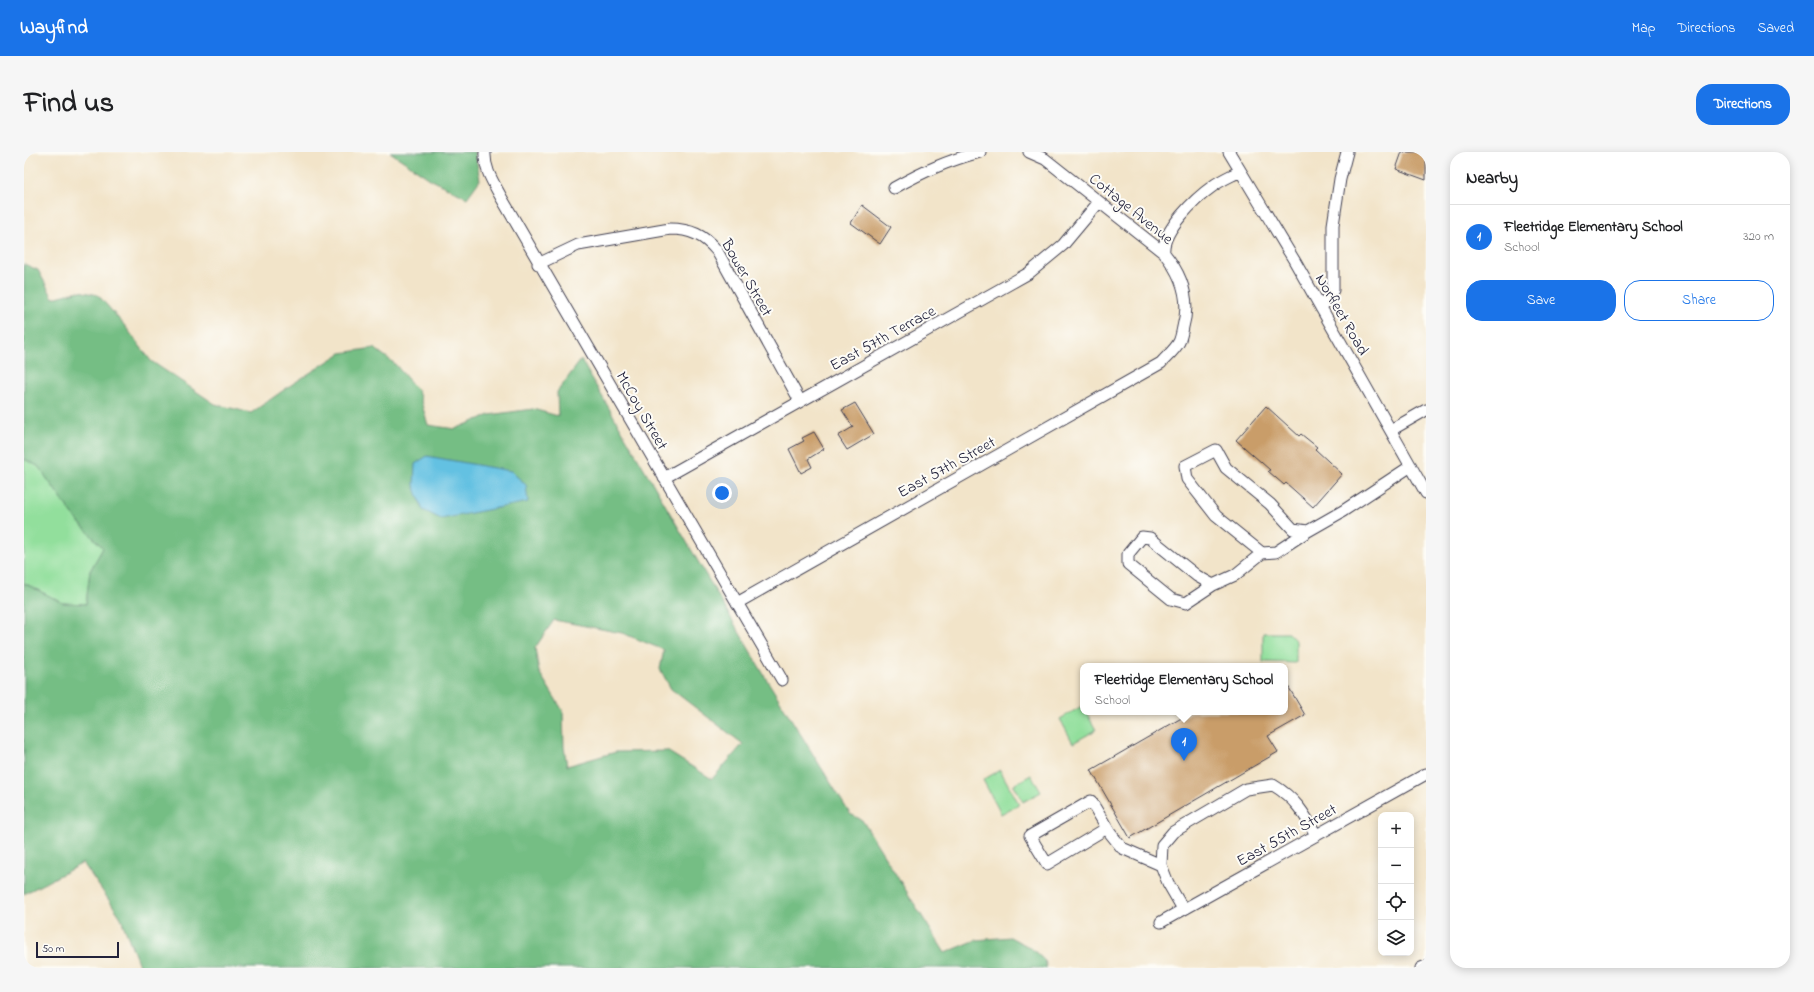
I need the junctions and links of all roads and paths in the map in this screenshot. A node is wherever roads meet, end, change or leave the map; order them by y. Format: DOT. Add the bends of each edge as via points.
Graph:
graph roads {
  1 [pos="485,152"];
  2 [pos="980,152"];
  3 [pos="1029,152"];
  4 [pos="1228,152"];
  5 [pos="1347,152"];
  6 [pos="1240,171"];
  7 [pos="894,188"];
  8 [pos="1099,202"];
  9 [pos="1164,253"];
  10 [pos="538,264"];
  11 [pos="1321,308"];
  12 [pos="1169,354"];
  13 [pos="800,401"];
  14 [pos="1426,410"];
  15 [pos="1390,430"];
  16 [pos="1411,466"];
  17 [pos="664,478"];
  18 [pos="1426,493"];
  19 [pos="1308,531"];
  20 [pos="1262,553"];
  21 [pos="1213,585"];
  22 [pos="737,603"];
  23 [pos="782,680"];
  24 [pos="1426,774"];
  25 [pos="1107,828"];
  26 [pos="1316,835"];
  27 [pos="1161,865"];
  28 [pos="1183,909"];
  29 [pos="1161,922"];
  30 [pos="1426,966"];
  31 [pos="1421,968"];
  1 -- 10 [label="street, McCoy Street" via="489,174"];
  2 -- 7 [label="street" via="923,171"];
  3 -- 8 [label="street, Cottage Avenue" via="1045,159"];
  4 -- 6 [label="street, Norfleet Road"];
  5 -- 11 [label="street" via="1340,179 1334,225 1333,290"];
  6 -- 9 [label="street" via="1214,185 1187,208 1165,241"];
  6 -- 11 [label="street, Norfleet Road"];
  8 -- 9 [label="street, Cottage Avenue"];
  8 -- 13 [label="street, East 57th Terrace" via="1063,245 1029,273"];
  9 -- 12 [label="street, Cottage Avenue" via="1182,280 1186,296 1186,316 1179,342"];
  10 -- 13 [label="street, Bower Street" via="578,245 670,229 685,229 699,234 717,251"];
  10 -- 17 [label="street, McCoy Street"];
  11 -- 15 [label="street, Norfleet Road"];
  12 -- 22 [label="street, East 57th Street" via="1161,364"];
  13 -- 17 [label="street, East 57th Terrace"];
  14 -- 15 [label="street"];
  15 -- 16 [label="street, Norfleet Road"];
  16 -- 18 [label="street, Norfleet Road"];
  16 -- 19 [label="street"];
  17 -- 22 [label="street, McCoy Street"];
  19 -- 20 [label="street" via="1276,552"];
  19 -- 20 [label="street" via="1293,529 1270,504 1226,468 1216,450 1185,466 1187,479 1216,516"];
  20 -- 21 [label="street" via="1235,575"];
  21 -- 21 [label="street" via="1197,576 1150,538 1142,537 1128,554 1128,564 1172,599 1186,603"];
  22 -- 23 [label="street, McCoy Street"];
  24 -- 26 [label="street, East 55th Street"];
  25 -- 25 [label="street" via="1090,800 1030,836 1047,864"];
  25 -- 27 [label="street" via="1122,848"];
  26 -- 27 [label="street" via="1288,794 1273,785 1246,789 1173,832 1162,845"];
  26 -- 28 [label="street, East 55th Street"];
  27 -- 28 [label="street"];
  28 -- 29 [label="street, East 55th Street"];
  30 -- 31 [label="street"];
}
